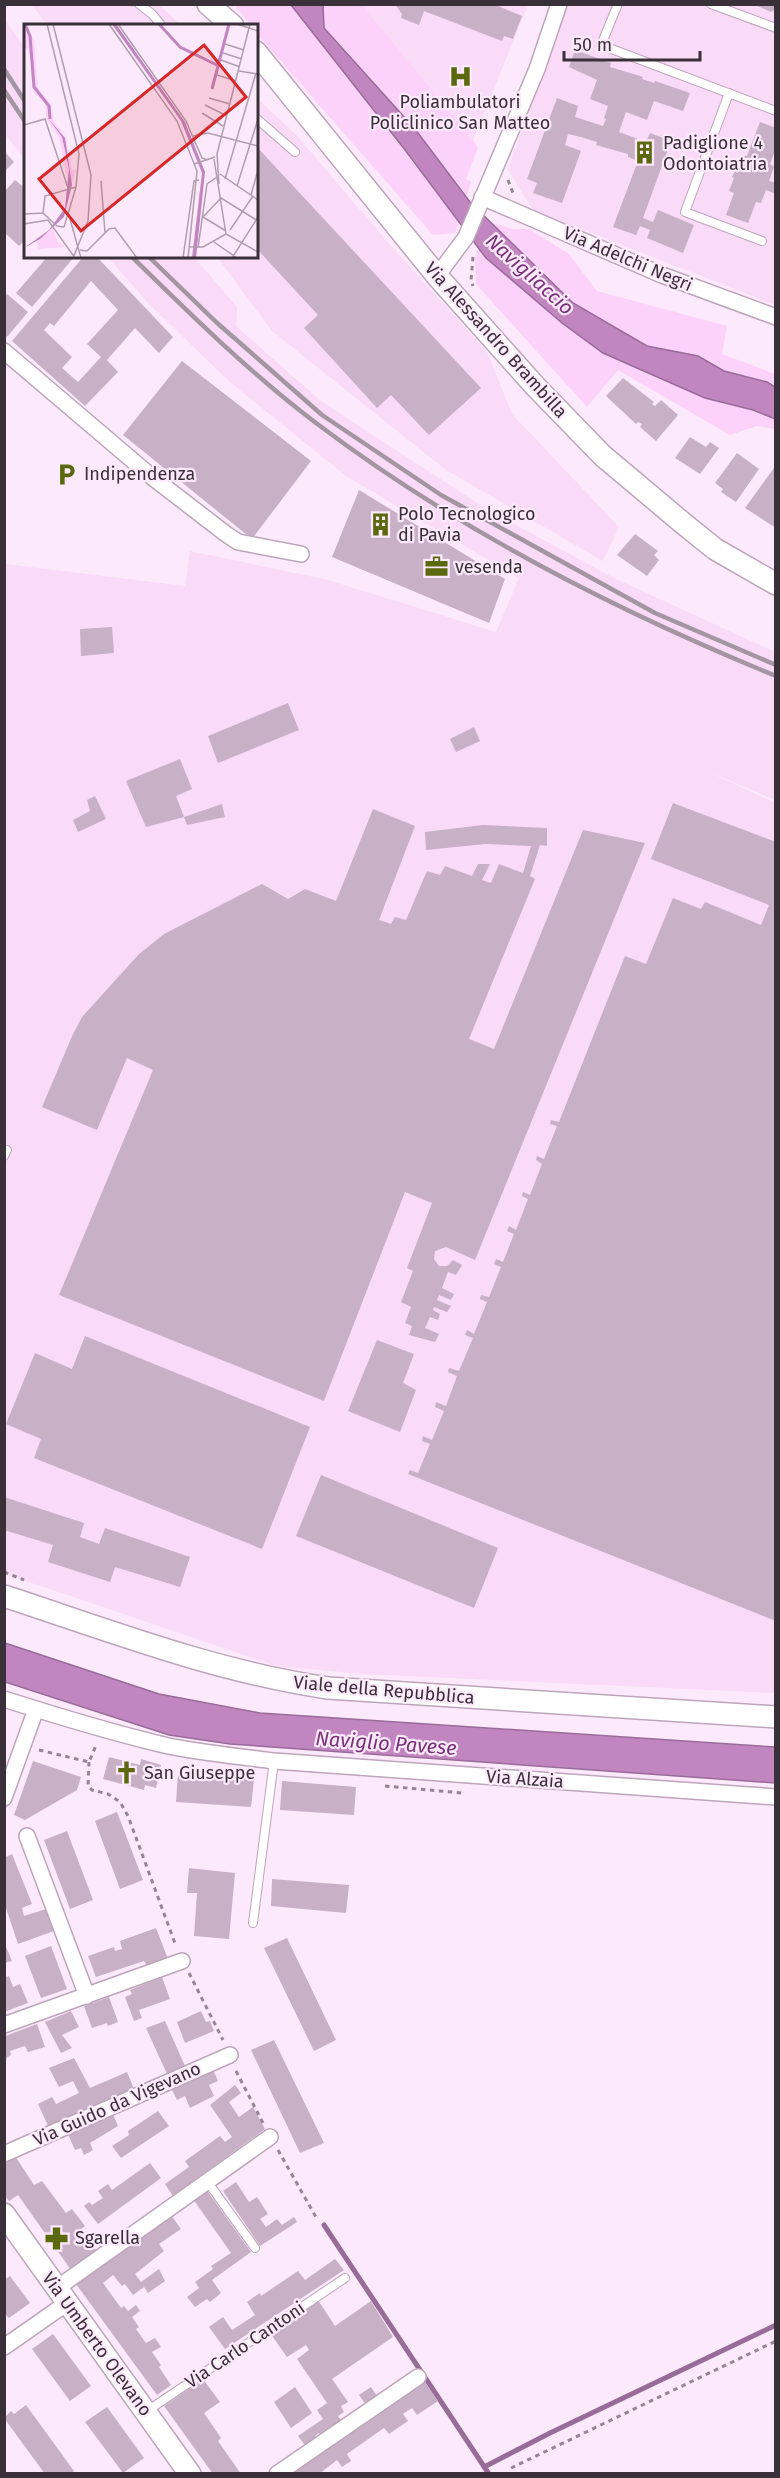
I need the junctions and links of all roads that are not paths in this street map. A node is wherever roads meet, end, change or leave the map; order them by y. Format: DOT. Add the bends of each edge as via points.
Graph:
graph roads {
  1 [pos="139,4"];
  2 [pos="208,4"];
  3 [pos="220,4"];
  4 [pos="559,4"];
  5 [pos="618,4"];
  6 [pos="711,4"];
  7 [pos="160,24"];
  8 [pos="232,24"];
  9 [pos="233,24"];
  10 [pos="776,28"];
  11 [pos="258,54"];
  12 [pos="729,93"];
  13 [pos="776,111"];
  14 [pos="258,120"];
  15 [pos="295,152"];
  16 [pos="482,197"];
  17 [pos="762,241"];
  18 [pos="436,276"];
  19 [pos="776,318"];
  20 [pos="4,351"];
  21 [pos="301,554"];
  22 [pos="776,584"];
  23 [pos="4,1596"];
  24 [pos="4,1699"];
  25 [pos="36,1709"];
  26 [pos="776,1717"];
  27 [pos="274,1761"];
  28 [pos="776,1797"];
  29 [pos="4,1798"];
  30 [pos="27,1836"];
  31 [pos="253,1923"];
  32 [pos="183,1961"];
  33 [pos="87,1996"];
  34 [pos="4,2025"];
  35 [pos="230,2055"];
  36 [pos="270,2137"];
  37 [pos="4,2154"];
  38 [pos="207,2181"];
  39 [pos="4,2214"];
  40 [pos="255,2248"];
  41 [pos="345,2278"];
  42 [pos="62,2296"];
  43 [pos="4,2347"];
  44 [pos="418,2377"];
  45 [pos="145,2412"];
  46 [pos="190,2474"];
  47 [pos="277,2474"];
  1 -- 7 [label="lane"];
  2 -- 8 [label="street"];
  3 -- 9 [label="street"];
  4 -- 16 [label="street" via="537,69"];
  5 -- 12 [label="lane" via="601,45"];
  6 -- 10 [label="lane"];
  11 -- 18 [label="street, Via Alessandro Brambilla"];
  12 -- 13 [label="lane"];
  12 -- 17 [label="lane" via="685,212"];
  14 -- 15 [label="lane"];
  16 -- 18 [label="street" via="466,237"];
  16 -- 19 [label="street, Via Adelchi Negri" via="662,275"];
  18 -- 22 [label="street, Via Alessandro Brambilla" via="603,456 715,549"];
  20 -- 21 [label="street" via="152,477 226,534 238,542"];
  23 -- 26 [label="street, Viale della Repubblica" via="175,1652 285,1682"];
  24 -- 25 [label="street, Via Alzaia"];
  25 -- 27 [label="street, Via Alzaia" via="166,1745"];
  25 -- 29 [label="street"];
  27 -- 28 [label="street, Via Alzaia"];
  27 -- 31 [label="lane"];
  30 -- 33 [label="street"];
  32 -- 33 [label="street"];
  33 -- 34 [label="street"];
  35 -- 37 [label="street, Via Guido da Vigevano"];
  36 -- 38 [label="street"];
  38 -- 40 [label="lane"];
  38 -- 42 [label="street"];
  39 -- 42 [label="street, Via Umberto Olevano"];
  41 -- 45 [label="lane, Via Carlo Cantoni"];
  42 -- 43 [label="street"];
  42 -- 45 [label="street, Via Umberto Olevano"];
  44 -- 47 [label="street"];
  45 -- 46 [label="street, Via Umberto Olevano"];
}
